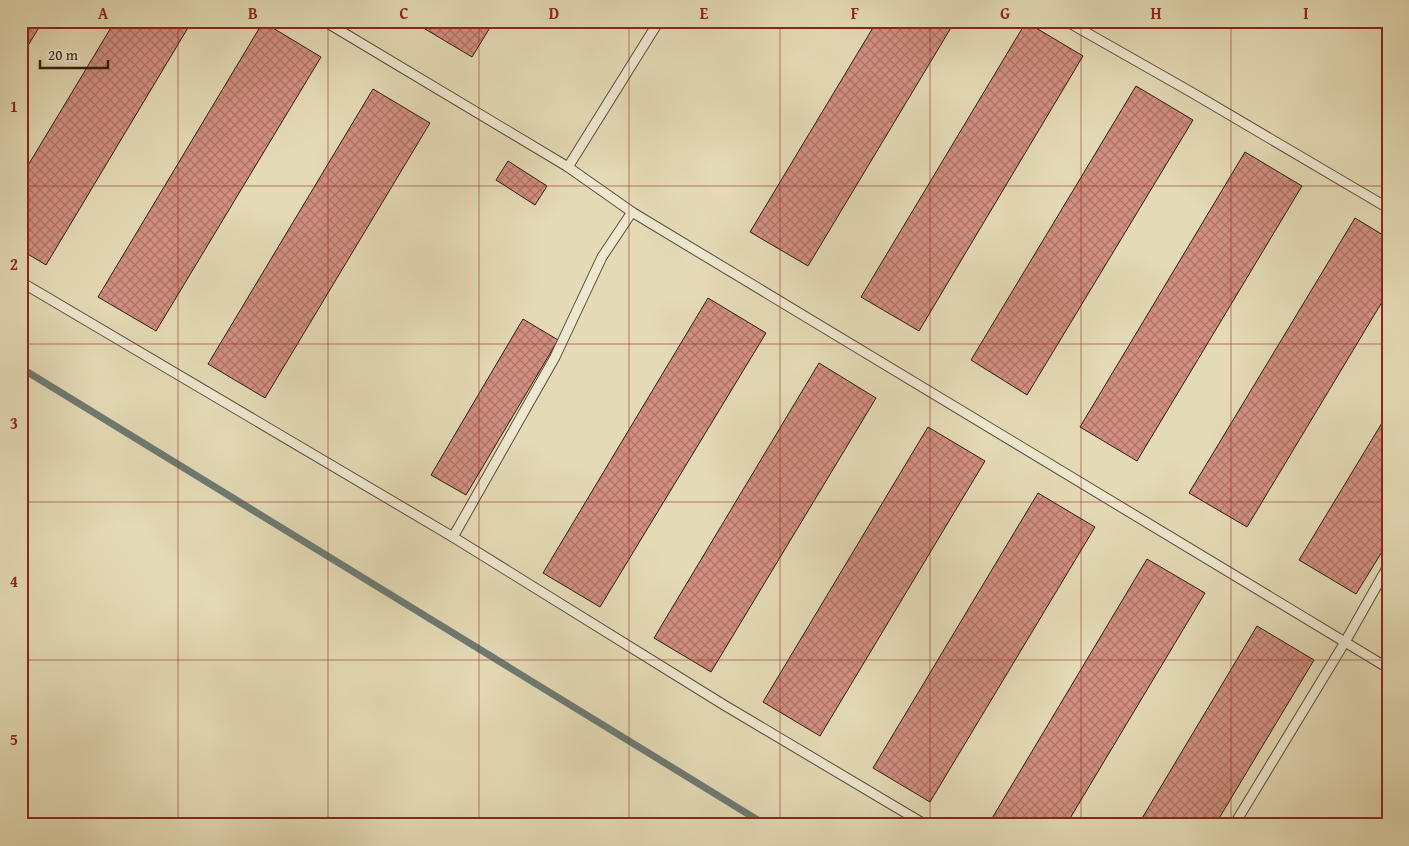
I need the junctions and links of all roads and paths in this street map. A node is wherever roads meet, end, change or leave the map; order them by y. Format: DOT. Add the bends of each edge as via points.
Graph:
graph roads {
  1 [pos="324,21"];
  2 [pos="658,21"];
  3 [pos="1066,21"];
  4 [pos="568,167"];
  5 [pos="1388,208"];
  6 [pos="632,212"];
  7 [pos="21,282"];
  8 [pos="453,537"];
  9 [pos="1388,566"];
  10 [pos="1345,642"];
  11 [pos="1388,668"];
  12 [pos="926,825"];
  13 [pos="1234,825"];
  1 -- 4 [label="lane"];
  2 -- 4 [label="lane"];
  3 -- 5 [label="lane"];
  4 -- 6 [label="lane"];
  6 -- 8 [label="lane" via="602,257 555,357"];
  6 -- 10 [label="lane"];
  7 -- 8 [label="lane"];
  8 -- 12 [label="lane" via="724,705"];
  9 -- 10 [label="lane"];
  10 -- 11 [label="lane"];
  10 -- 13 [label="lane"];
}
